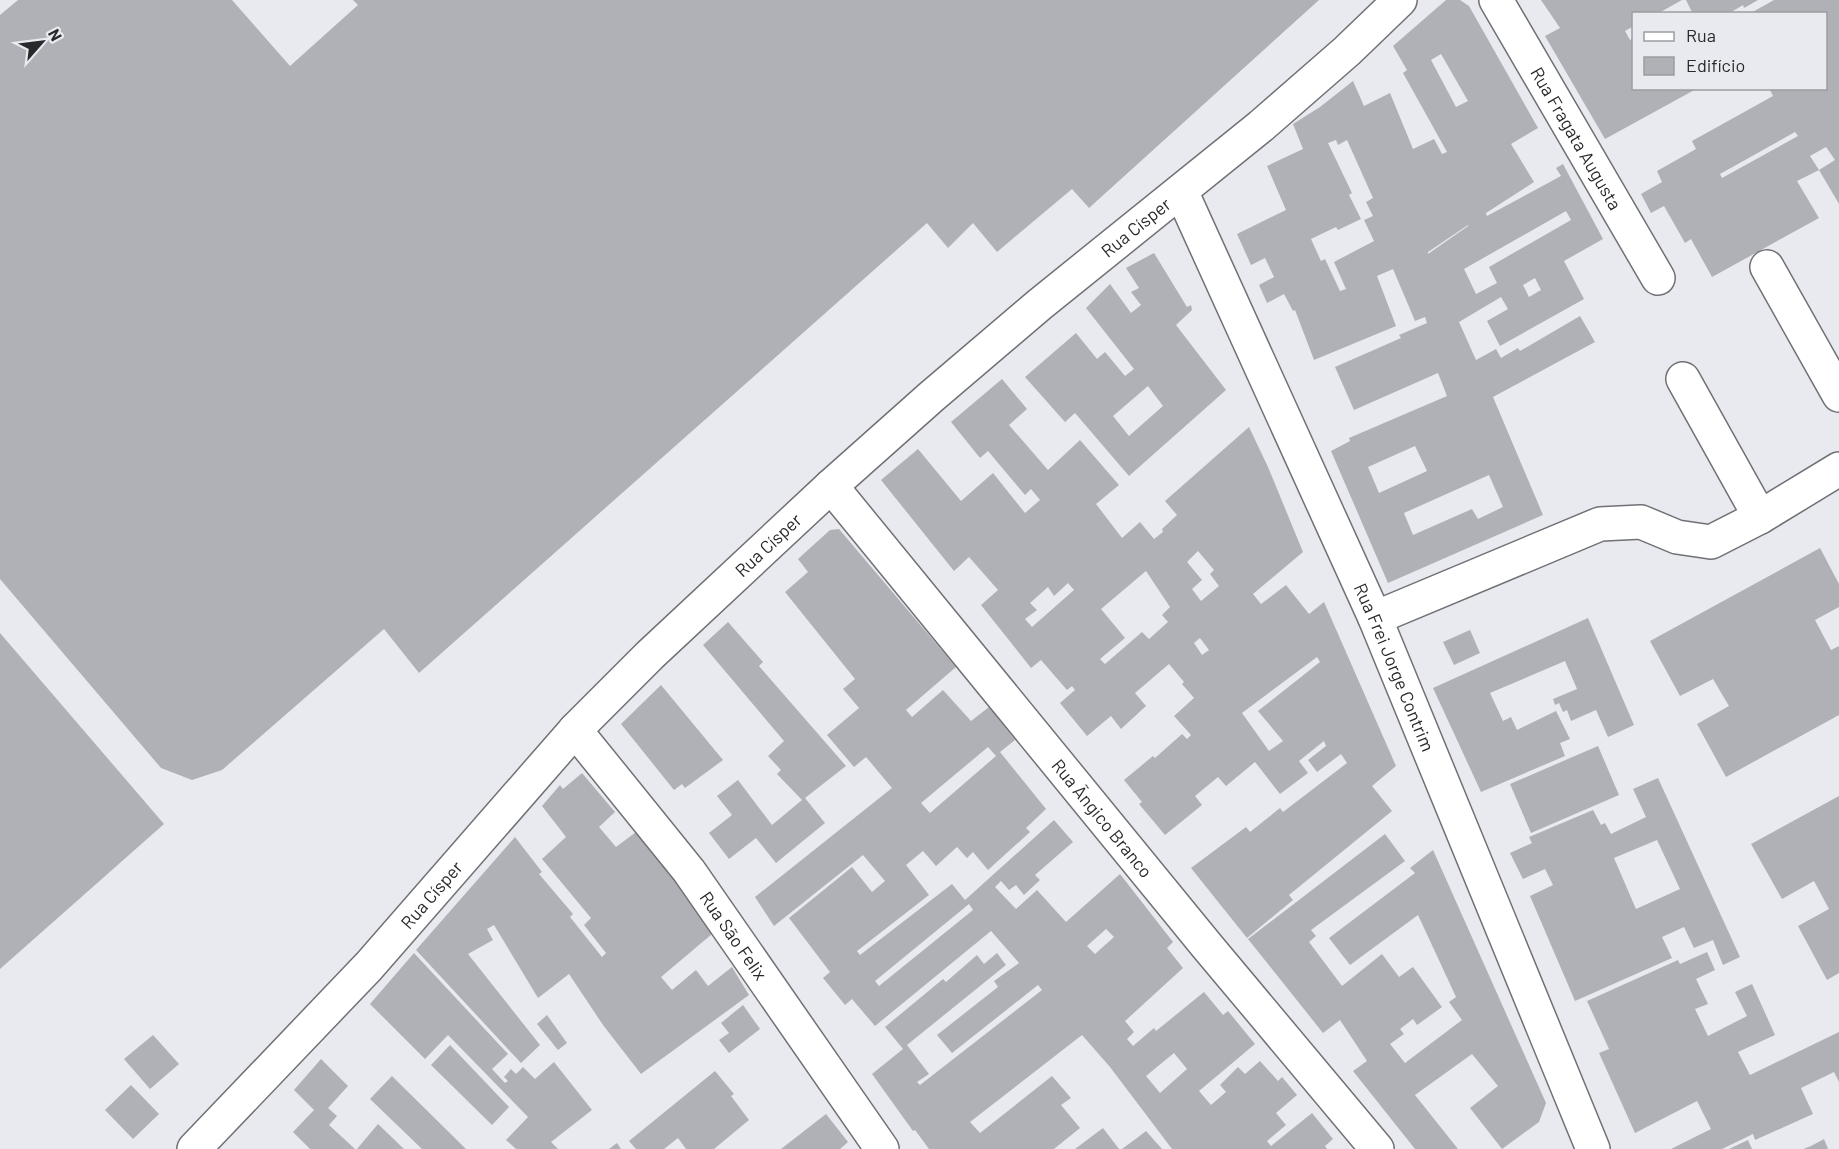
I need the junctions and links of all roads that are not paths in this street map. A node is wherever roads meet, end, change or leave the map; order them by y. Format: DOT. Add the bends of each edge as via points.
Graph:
graph roads {
  1 [pos="1400,0"];
  2 [pos="1496,0"];
  3 [pos="1181,191"];
  4 [pos="1767,267"];
  5 [pos="1658,278"];
  6 [pos="1683,379"];
  7 [pos="1839,395"];
  8 [pos="1839,469"];
  9 [pos="831,486"];
  10 [pos="1760,517"];
  11 [pos="1375,618"];
  12 [pos="574,730"];
  13 [pos="1582,1144"];
  14 [pos="194,1149"];
  15 [pos="882,1149"];
  16 [pos="1377,1149"];
  1 -- 3 [label="street, Rua Císper" via="1347,51"];
  2 -- 5 [label="street, Rua Fragata Augusta"];
  3 -- 9 [label="street, Rua Císper" via="1039,305"];
  3 -- 11 [label="street, Rua Frei Jorge Contrim"];
  4 -- 7 [label="street"];
  6 -- 10 [label="street"];
  8 -- 10 [label="street"];
  9 -- 12 [label="street, Rua Císper"];
  9 -- 16 [label="street, Rua Ãngico Branco"];
  10 -- 11 [label="street" via="1711,542 1677,537 1641,522 1600,524"];
  11 -- 13 [label="street, Rua Frei Jorge Contrim"];
  12 -- 14 [label="street, Rua Císper" via="369,966"];
  12 -- 15 [label="street, Rua São Felix" via="689,871"];
}
